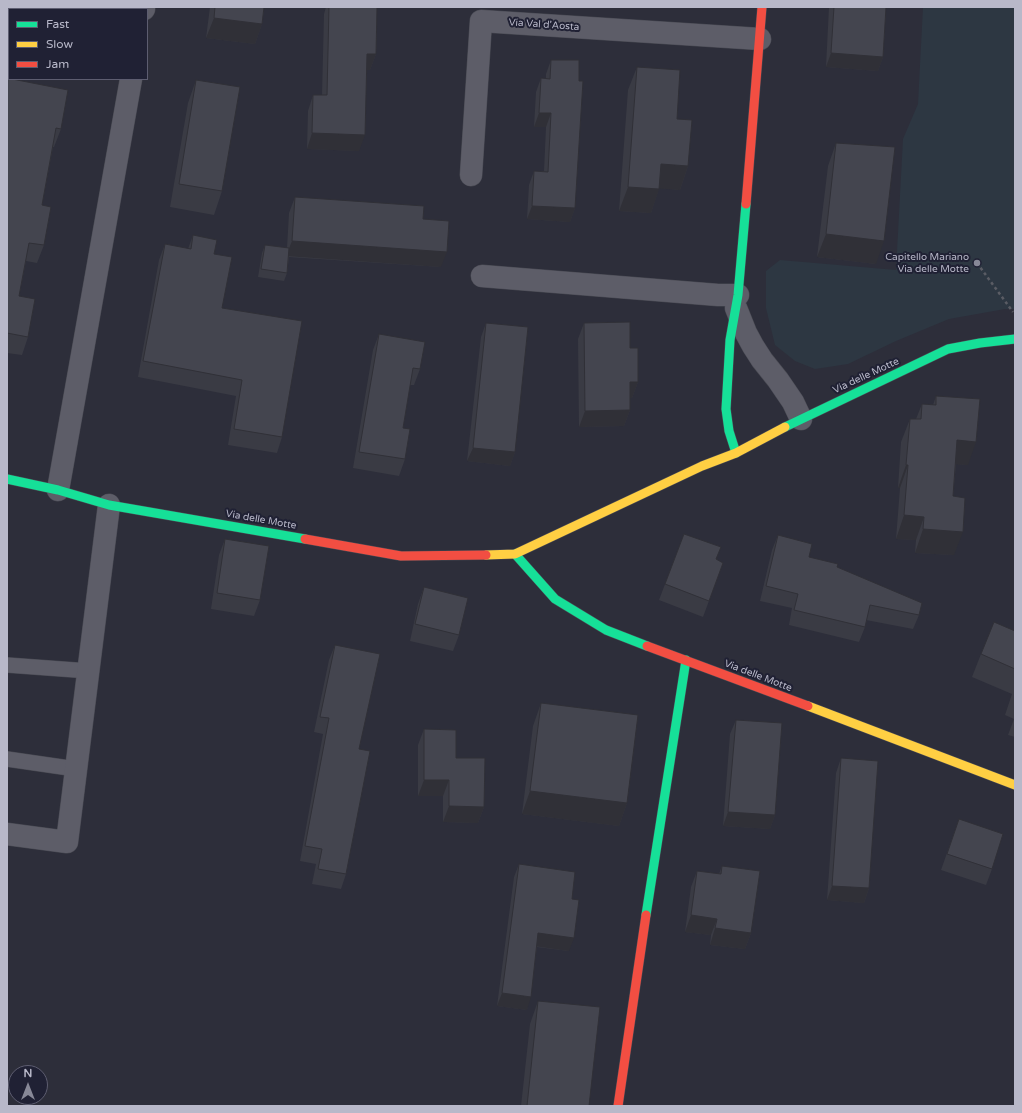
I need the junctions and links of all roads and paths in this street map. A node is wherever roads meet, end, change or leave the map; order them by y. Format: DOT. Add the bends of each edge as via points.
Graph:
graph roads {
  1 [pos="762,7"];
  2 [pos="760,39"];
  3 [pos="131,80"];
  4 [pos="471,175"];
  5 [pos="977,263"];
  6 [pos="482,276"];
  7 [pos="737,302"];
  8 [pos="1014,318"];
  9 [pos="1015,339"];
  10 [pos="801,419"];
  11 [pos="736,453"];
  12 [pos="7,479"];
  13 [pos="58,490"];
  14 [pos="109,505"];
  15 [pos="515,554"];
  16 [pos="686,660"];
  17 [pos="7,665"];
  18 [pos="88,671"];
  19 [pos="7,759"];
  20 [pos="76,769"];
  21 [pos="1015,784"];
  22 [pos="7,834"];
  23 [pos="618,1106"];
  1 -- 2 [label="street"];
  2 -- 4 [label="street, Via Val d'Aosta" via="481,21"];
  2 -- 7 [label="street"];
  3 -- 13 [label="street"];
  5 -- 8 [label="path" via="1014,313"];
  6 -- 7 [label="street" via="710,295"];
  7 -- 10 [label="street" via="746,333 753,346 786,391"];
  7 -- 11 [label="street" via="730,340 726,409"];
  9 -- 10 [label="street, Via delle Motte" via="948,349"];
  10 -- 11 [label="street, Via delle Motte"];
  11 -- 15 [label="street, Via delle Motte"];
  12 -- 13 [label="street, Via delle Motte"];
  13 -- 14 [label="street, Via delle Motte"];
  14 -- 15 [label="street, Via delle Motte" via="401,556"];
  14 -- 18 [label="street"];
  15 -- 16 [label="street, Via delle Motte" via="555,599 606,630"];
  16 -- 21 [label="street, Via delle Motte"];
  16 -- 23 [label="street"];
  17 -- 18 [label="lane"];
  18 -- 20 [label="street"];
  19 -- 20 [label="lane"];
  20 -- 22 [label="street" via="67,842"];
}
